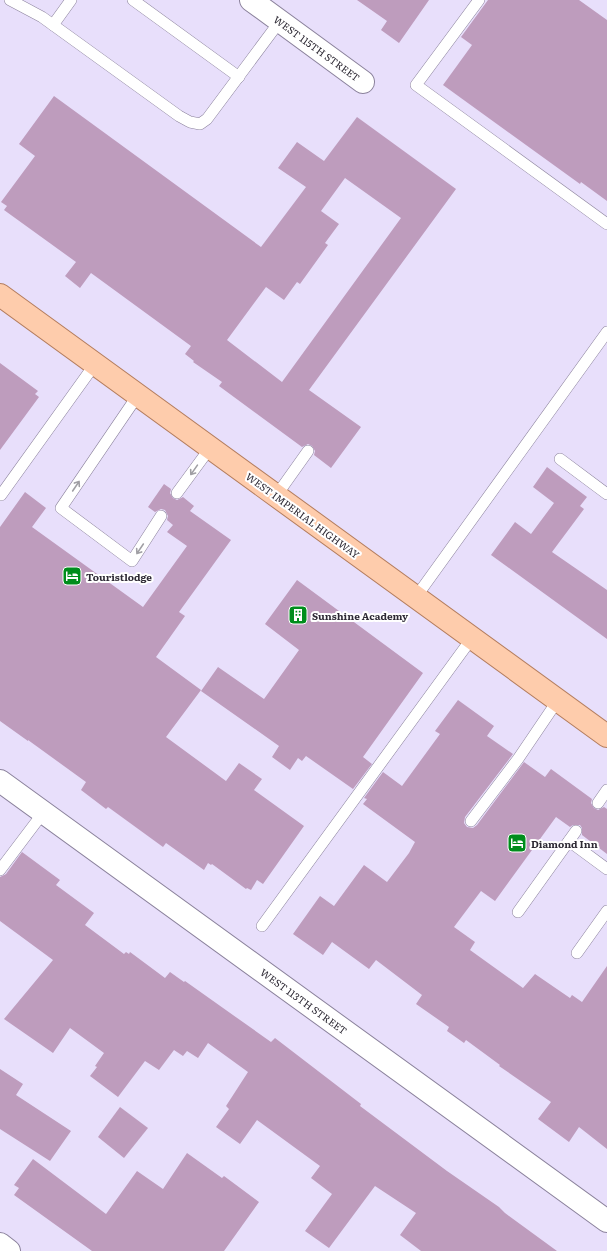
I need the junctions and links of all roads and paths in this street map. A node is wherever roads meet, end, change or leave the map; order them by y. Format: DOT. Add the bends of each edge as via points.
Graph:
graph roads {
  1 [pos="10,0"];
  2 [pos="71,0"];
  3 [pos="133,0"];
  4 [pos="251,0"];
  5 [pos="478,0"];
  6 [pos="280,21"];
  7 [pos="53,25"];
  8 [pos="239,77"];
  9 [pos="363,82"];
  10 [pos="607,224"];
  11 [pos="0,295"];
  12 [pos="607,332"];
  13 [pos="95,364"];
  14 [pos="138,395"];
  15 [pos="210,448"];
  16 [pos="308,451"];
  17 [pos="560,459"];
  18 [pos="177,493"];
  19 [pos="0,494"];
  20 [pos="607,494"];
  21 [pos="276,496"];
  22 [pos="161,516"];
  23 [pos="416,597"];
  24 [pos="472,638"];
  25 [pos="558,700"];
  26 [pos="607,736"];
  27 [pos="0,781"];
  28 [pos="607,790"];
  29 [pos="598,803"];
  30 [pos="43,813"];
  31 [pos="471,821"];
  32 [pos="576,831"];
  33 [pos="569,842"];
  34 [pos="607,869"];
  35 [pos="0,870"];
  36 [pos="607,911"];
  37 [pos="518,912"];
  38 [pos="262,926"];
  39 [pos="577,953"];
  40 [pos="607,1220"];
  41 [pos="0,1244"];
  42 [pos="10,1251"];
  1 -- 7 [label="lane"];
  2 -- 7 [label="lane"];
  3 -- 8 [label="lane"];
  4 -- 6 [label="street, WEST 115TH STREET"];
  5 -- 10 [label="lane" via="416,85"];
  6 -- 8 [label="lane"];
  6 -- 9 [label="street, WEST 115TH STREET"];
  7 -- 8 [label="lane" via="190,122 200,124 207,118"];
  11 -- 13 [label="main road, WEST IMPERIAL HIGHWAY"];
  12 -- 23 [label="lane"];
  13 -- 14 [label="main road, WEST IMPERIAL HIGHWAY"];
  13 -- 19 [label="lane"];
  14 -- 15 [label="main road, WEST IMPERIAL HIGHWAY"];
  22 -- 14 [label="lane, one-way" via="132,561 61,508"];
  15 -- 18 [label="lane, one-way"];
  15 -- 21 [label="main road, WEST IMPERIAL HIGHWAY"];
  16 -- 21 [label="lane"];
  17 -- 20 [label="lane"];
  21 -- 23 [label="main road, WEST IMPERIAL HIGHWAY"];
  23 -- 24 [label="main road, WEST IMPERIAL HIGHWAY"];
  24 -- 25 [label="main road, WEST IMPERIAL HIGHWAY"];
  24 -- 38 [label="lane"];
  25 -- 26 [label="main road, WEST IMPERIAL HIGHWAY"];
  25 -- 31 [label="lane"];
  27 -- 30 [label="street, WEST 113TH STREET"];
  28 -- 29 [label="lane"];
  30 -- 35 [label="lane"];
  30 -- 40 [label="street, WEST 113TH STREET"];
  32 -- 33 [label="lane"];
  33 -- 34 [label="lane"];
  33 -- 37 [label="lane"];
  36 -- 39 [label="lane"];
  41 -- 42 [label="street"];
}
